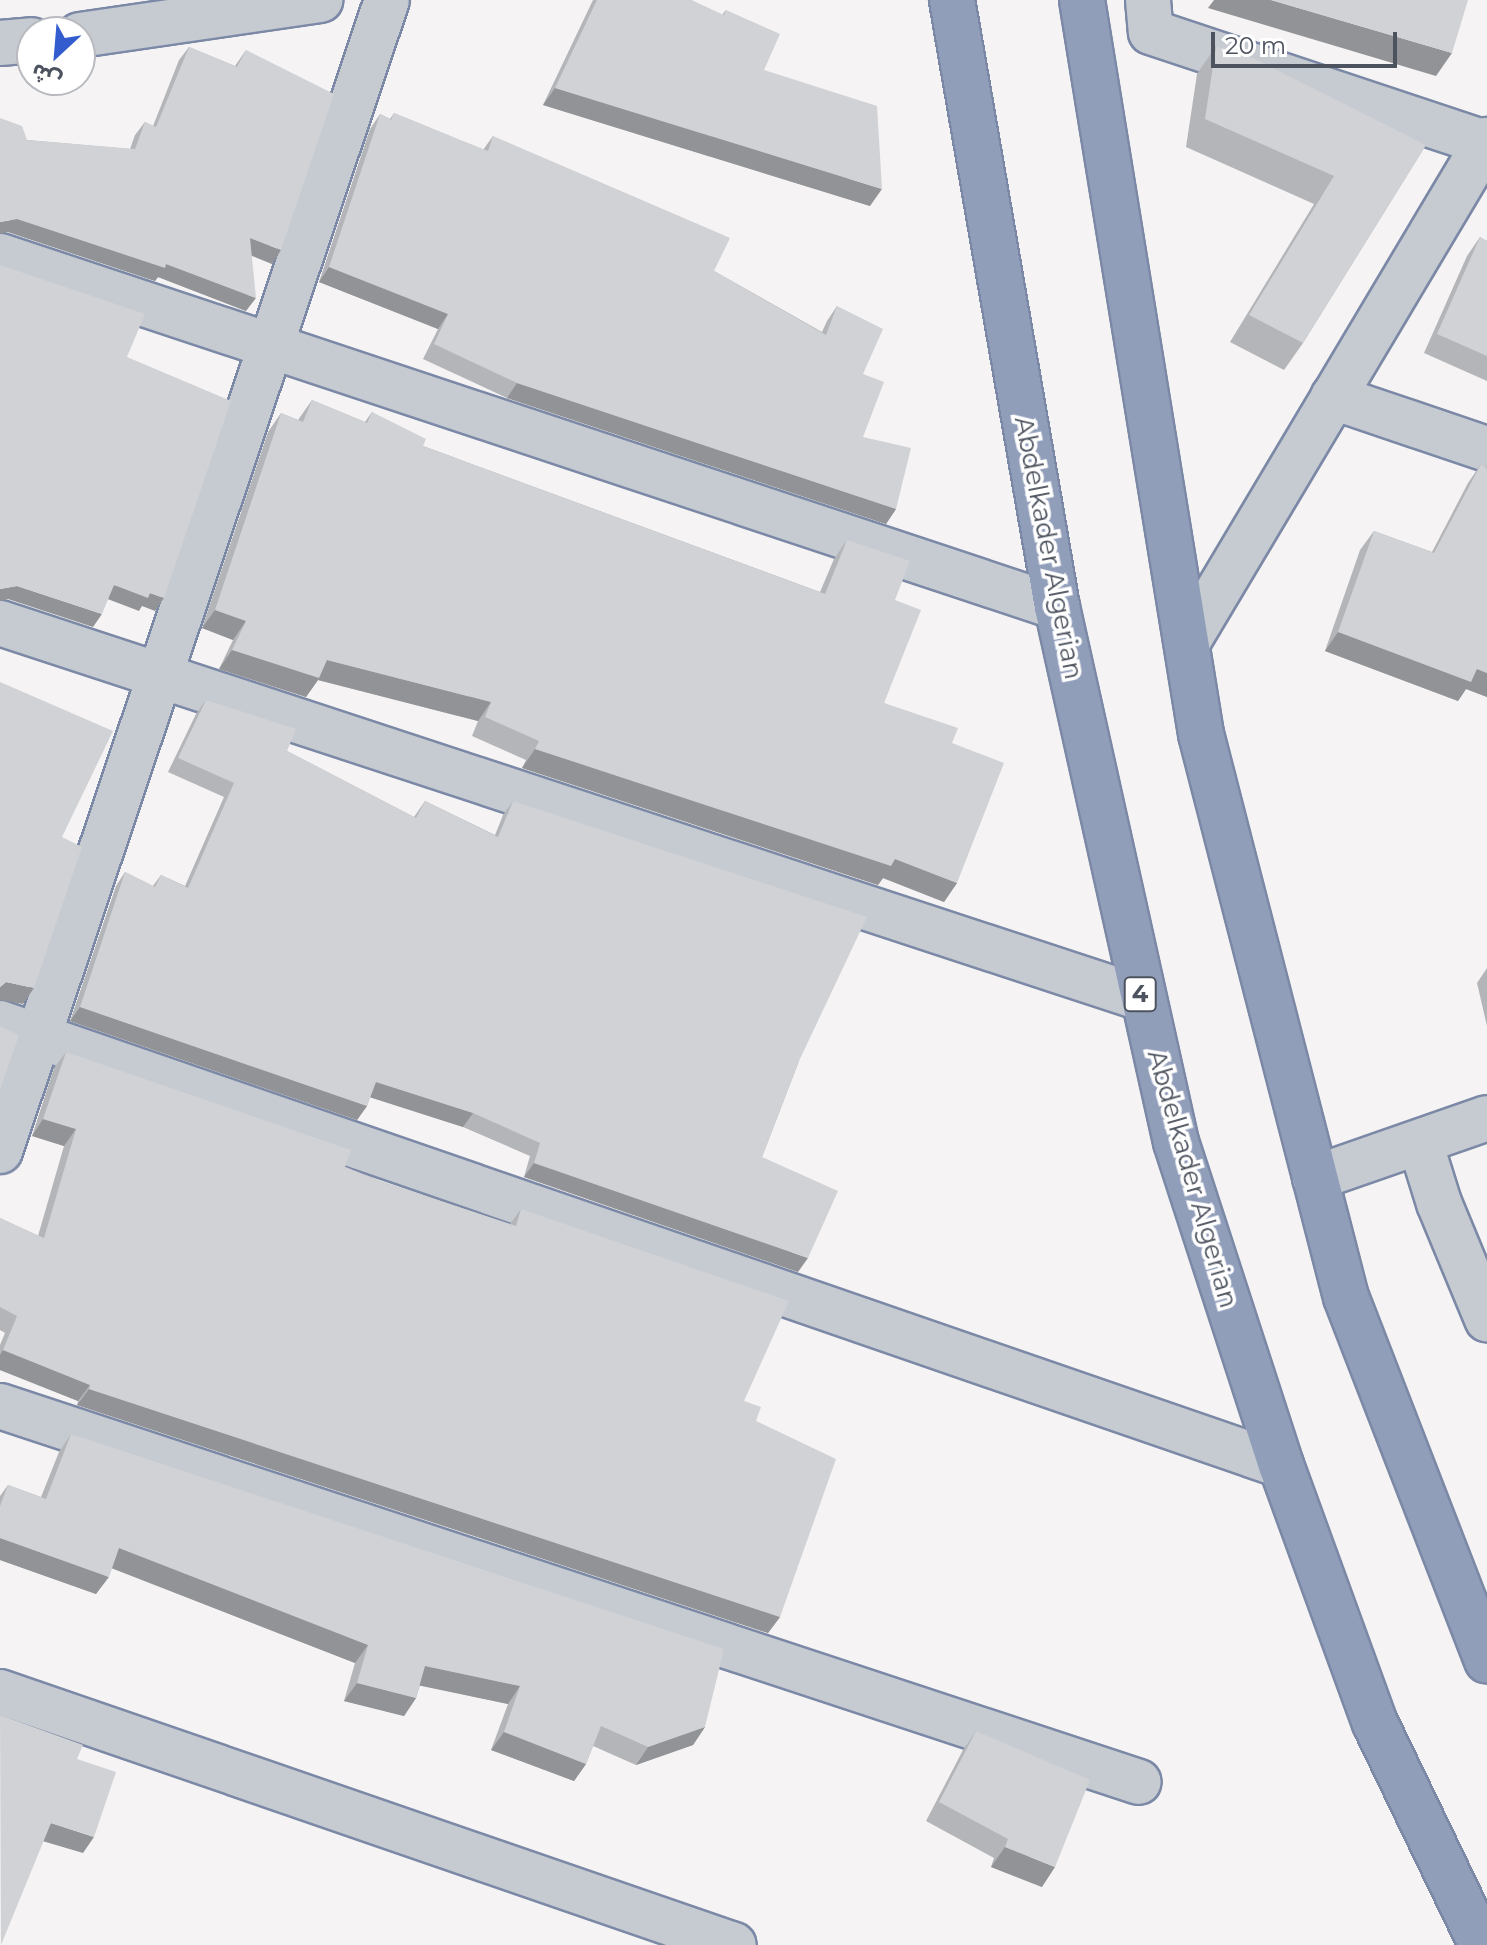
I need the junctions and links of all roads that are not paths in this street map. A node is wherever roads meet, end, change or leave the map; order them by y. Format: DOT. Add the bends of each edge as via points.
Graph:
graph roads {
  1 [pos="320,0"];
  2 [pos="387,0"];
  3 [pos="952,0"];
  4 [pos="1082,0"];
  5 [pos="1148,0"];
  6 [pos="96,33"];
  7 [pos="1486,142"];
  8 [pos="0,256"];
  9 [pos="269,348"];
  10 [pos="1333,397"];
  11 [pos="1487,449"];
  12 [pos="1057,607"];
  13 [pos="0,623"];
  14 [pos="1187,643"];
  15 [pos="159,675"];
  16 [pos="1141,998"];
  17 [pos="19,1030"];
  18 [pos="1487,1118"];
  19 [pos="1420,1142"];
  20 [pos="0,1151"];
  21 [pos="1315,1178"];
  22 [pos="1487,1319"];
  23 [pos="0,1406"];
  24 [pos="1281,1465"];
  25 [pos="1487,1661"];
  26 [pos="0,1692"];
  27 [pos="1139,1782"];
  28 [pos="734,1945"];
  29 [pos="1482,1945"];
  1 -- 6 [label="street"];
  2 -- 9 [label="street"];
  3 -- 12 [label="highway, Abdelkader Algerian / 4"];
  4 -- 14 [label="highway"];
  5 -- 7 [label="street" via="1151,32"];
  7 -- 10 [label="street"];
  8 -- 9 [label="street"];
  9 -- 12 [label="street"];
  9 -- 15 [label="street"];
  10 -- 11 [label="street"];
  10 -- 14 [label="street"];
  12 -- 16 [label="highway, Abdelkader Algerian / 4"];
  13 -- 15 [label="street"];
  14 -- 21 [label="highway" via="1201,734"];
  15 -- 16 [label="street"];
  15 -- 17 [label="street"];
  16 -- 24 [label="highway, Abdelkader Algerian / 4" via="1176,1142"];
  17 -- 20 [label="street"];
  17 -- 24 [label="street"];
  18 -- 19 [label="street"];
  19 -- 21 [label="street"];
  19 -- 22 [label="street"];
  21 -- 25 [label="highway" via="1346,1297"];
  23 -- 27 [label="street"];
  24 -- 29 [label="highway, Abdelkader Algerian / 4" via="1375,1723"];
  26 -- 28 [label="street"];
}
